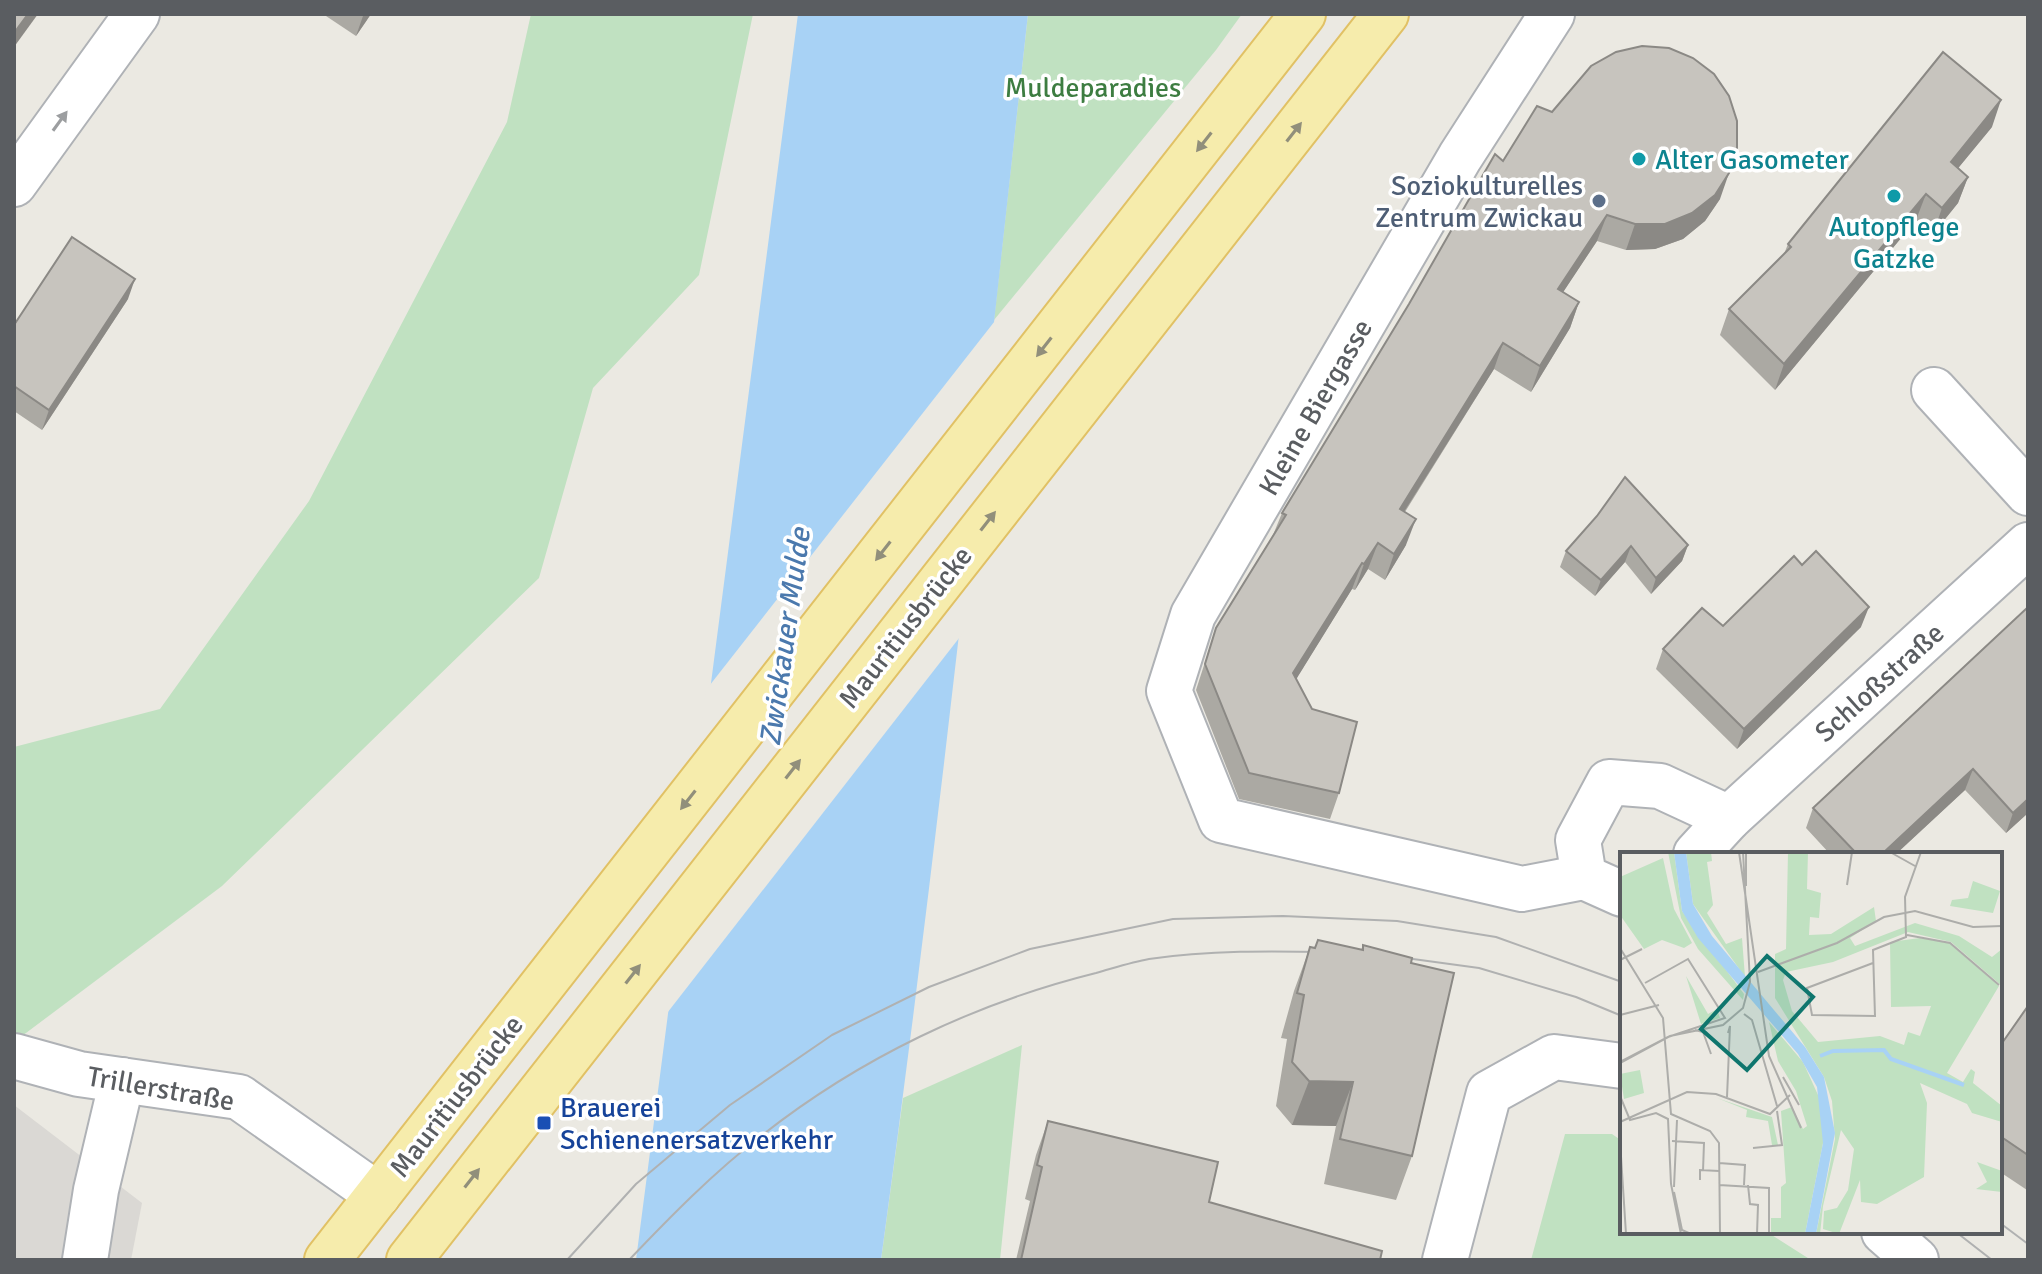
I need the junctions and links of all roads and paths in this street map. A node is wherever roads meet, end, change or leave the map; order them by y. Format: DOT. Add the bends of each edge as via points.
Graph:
graph roads {
  1 [pos="137,14"];
  2 [pos="1303,14"];
  3 [pos="1386,14"];
  4 [pos="1552,14"];
  5 [pos="14,184"];
  6 [pos="1934,390"];
  7 [pos="2028,493"];
  8 [pos="2028,545"];
  9 [pos="1729,818"];
  10 [pos="1698,852"];
  11 [pos="1603,886"];
  12 [pos="14,1056"];
  13 [pos="1620,1066"];
  14 [pos="122,1080"];
  15 [pos="378,1195"];
  16 [pos="1886,1234"];
  17 [pos="417,1250"];
  18 [pos="85,1260"];
  19 [pos="327,1260"];
  20 [pos="1445,1260"];
  21 [pos="1916,1260"];
  5 -- 1 [label="street, one-way"];
  2 -- 15 [label="main road, Mauritiusbrücke, one-way"];
  17 -- 3 [label="main road, Mauritiusbrücke, one-way"];
  4 -- 11 [label="street, Kleine Biergasse" via="1460,157 1193,615 1169,691 1221,820 1522,889"];
  6 -- 7 [label="street"];
  8 -- 9 [label="street, Schloßstraße"];
  9 -- 10 [label="street, Schloßstraße"];
  9 -- 11 [label="street" via="1660,786 1609,782 1578,840"];
  12 -- 14 [label="street, Trillerstraße"];
  13 -- 20 [label="street" via="1554,1057 1489,1093"];
  14 -- 15 [label="street, Trillerstraße" via="239,1097"];
  14 -- 18 [label="street"];
  15 -- 19 [label="main road, Mauritiusbrücke"];
  16 -- 21 [label="street"];
}
